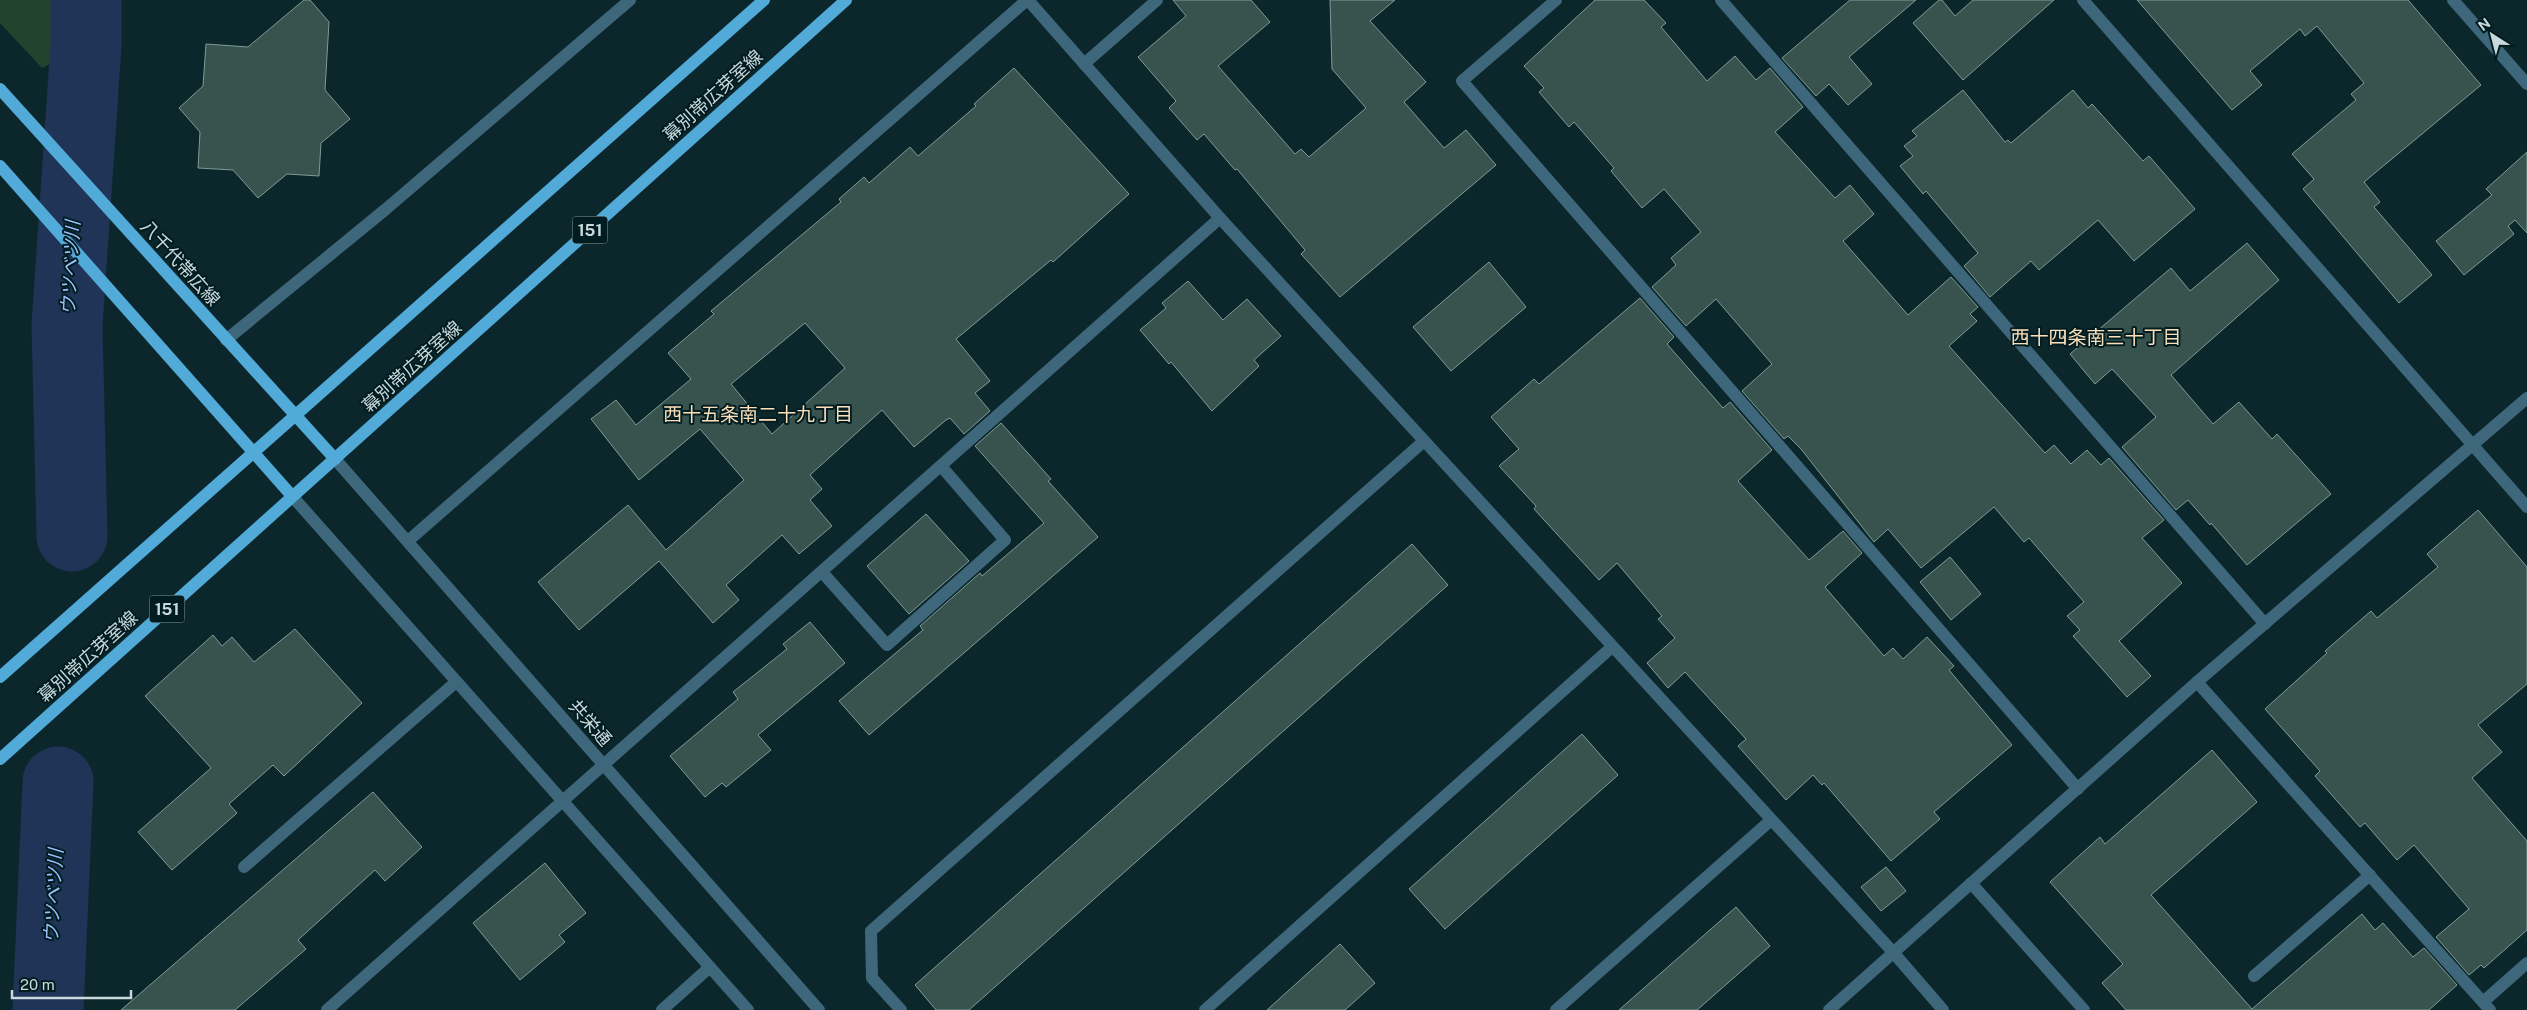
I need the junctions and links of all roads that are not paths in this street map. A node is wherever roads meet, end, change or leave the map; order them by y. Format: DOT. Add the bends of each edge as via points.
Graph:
graph roads {
  1 [pos="630,0"];
  2 [pos="764,0"];
  3 [pos="846,0"];
  4 [pos="1028,0"];
  5 [pos="1157,0"];
  6 [pos="1556,0"];
  7 [pos="1721,0"];
  8 [pos="2083,0"];
  9 [pos="2453,0"];
  10 [pos="1084,64"];
  11 [pos="2527,84"];
  12 [pos="0,89"];
  13 [pos="0,166"];
  14 [pos="1220,218"];
  15 [pos="226,340"];
  16 [pos="2527,398"];
  17 [pos="294,416"];
  18 [pos="1424,441"];
  19 [pos="2472,447"];
  20 [pos="254,451"];
  21 [pos="335,459"];
  22 [pos="941,466"];
  23 [pos="292,496"];
  24 [pos="2527,507"];
  25 [pos="408,541"];
  26 [pos="822,572"];
  27 [pos="2265,624"];
  28 [pos="1612,647"];
  29 [pos="0,677"];
  30 [pos="456,682"];
  31 [pos="2198,682"];
  32 [pos="0,759"];
  33 [pos="604,766"];
  34 [pos="2078,789"];
  35 [pos="562,803"];
  36 [pos="1770,821"];
  37 [pos="244,867"];
  38 [pos="2370,875"];
  39 [pos="1971,883"];
  40 [pos="1892,952"];
  41 [pos="2527,963"];
  42 [pos="710,968"];
  43 [pos="2254,976"];
  44 [pos="2487,1006"];
  45 [pos="327,1010"];
  46 [pos="662,1010"];
  47 [pos="748,1010"];
  48 [pos="819,1010"];
  49 [pos="901,1010"];
  50 [pos="1205,1010"];
  51 [pos="1556,1010"];
  52 [pos="1829,1010"];
  53 [pos="1943,1010"];
  54 [pos="2084,1010"];
  1 -- 15 [label="street" via="394,202"];
  2 -- 17 [label="main road"];
  3 -- 21 [label="main road, 幕別帯広芽室線 / 151"];
  4 -- 10 [label="street"];
  4 -- 25 [label="street"];
  5 -- 10 [label="street"];
  6 -- 34 [label="street" via="1462,81"];
  7 -- 27 [label="street"];
  8 -- 19 [label="street"];
  9 -- 11 [label="street"];
  10 -- 14 [label="street"];
  12 -- 15 [label="main road, 八千代帯広線"];
  13 -- 20 [label="main road"];
  14 -- 18 [label="street"];
  14 -- 22 [label="street"];
  15 -- 17 [label="main road, 八千代帯広線"];
  16 -- 19 [label="street"];
  17 -- 20 [label="main road"];
  17 -- 21 [label="main road, 八千代帯広線"];
  18 -- 28 [label="street"];
  18 -- 49 [label="street" via="871,931 872,978"];
  19 -- 24 [label="street"];
  19 -- 27 [label="street"];
  20 -- 23 [label="main road"];
  20 -- 29 [label="main road"];
  21 -- 23 [label="main road, 幕別帯広芽室線 / 151"];
  21 -- 25 [label="street, 共栄通"];
  22 -- 26 [label="street"];
  22 -- 26 [label="street" via="1005,540 887,645"];
  23 -- 30 [label="street"];
  23 -- 32 [label="main road, 幕別帯広芽室線 / 151"];
  25 -- 33 [label="street, 共栄通"];
  26 -- 33 [label="street"];
  27 -- 31 [label="street"];
  28 -- 36 [label="street"];
  28 -- 50 [label="street"];
  30 -- 35 [label="street"];
  30 -- 37 [label="street"];
  31 -- 34 [label="street"];
  31 -- 38 [label="street"];
  33 -- 35 [label="street"];
  33 -- 48 [label="street, 共栄通"];
  34 -- 39 [label="street"];
  35 -- 42 [label="street"];
  35 -- 45 [label="street"];
  36 -- 40 [label="street"];
  36 -- 51 [label="street"];
  38 -- 43 [label="street"];
  38 -- 44 [label="street"];
  39 -- 40 [label="street"];
  39 -- 54 [label="street"];
  40 -- 52 [label="street"];
  40 -- 53 [label="street"];
  41 -- 44 [label="street"];
  42 -- 46 [label="street"];
  42 -- 47 [label="street"];
}
